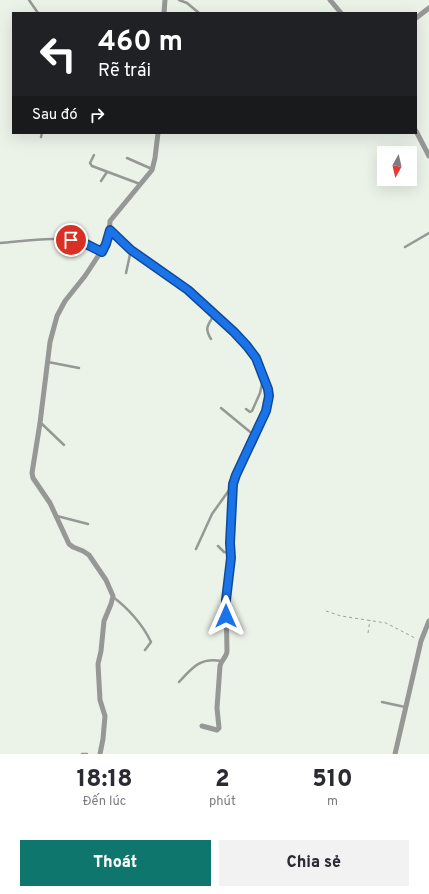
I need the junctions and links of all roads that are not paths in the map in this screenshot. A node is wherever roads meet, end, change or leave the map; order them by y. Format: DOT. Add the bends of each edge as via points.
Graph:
graph roads {
  1 [pos="29,0"];
  2 [pos="165,0"];
  3 [pos="179,0"];
  4 [pos="330,0"];
  5 [pos="429,8"];
  6 [pos="37,12"];
  7 [pos="164,12"];
  8 [pos="198,12"];
  9 [pos="340,12"];
  10 [pos="417,17"];
  11 [pos="417,133"];
  12 [pos="42,134"];
  13 [pos="158,134"];
  14 [pos="41,137"];
  15 [pos="94,155"];
  16 [pos="429,156"];
  17 [pos="127,158"];
  18 [pos="152,170"];
  19 [pos="107,172"];
  20 [pos="101,181"];
  21 [pos="141,184"];
  22 [pos="110,230"];
  23 [pos="429,233"];
  24 [pos="0,243"];
  25 [pos="405,247"];
  26 [pos="131,250"];
  27 [pos="102,252"];
  28 [pos="126,273"];
  29 [pos="214,315"];
  30 [pos="212,339"];
  31 [pos="48,362"];
  32 [pos="79,368"];
  33 [pos="264,377"];
  34 [pos="221,408"];
  35 [pos="246,409"];
  36 [pos="40,423"];
  37 [pos="255,436"];
  38 [pos="64,445"];
  39 [pos="233,484"];
  40 [pos="56,516"];
  41 [pos="88,524"];
  42 [pos="218,546"];
  43 [pos="196,549"];
  44 [pos="230,553"];
  45 [pos="113,596"];
  46 [pos="429,621"];
  47 [pos="145,650"];
  48 [pos="221,661"];
  49 [pos="179,682"];
  50 [pos="382,702"];
  51 [pos="405,707"];
  52 [pos="202,726"];
  53 [pos="82,754"];
  54 [pos="87,754"];
  55 [pos="100,754"];
  56 [pos="395,754"];
  1 -- 6 [label="lane"];
  2 -- 7 [label="street"];
  3 -- 8 [label="lane"];
  4 -- 9 [label="street"];
  5 -- 10 [label="street"];
  11 -- 16 [label="street"];
  12 -- 14 [label="lane"];
  13 -- 18 [label="street"];
  15 -- 19 [label="lane" via="91,165"];
  17 -- 18 [label="lane"];
  18 -- 21 [label="street"];
  19 -- 20 [label="lane"];
  19 -- 21 [label="lane"];
  21 -- 22 [label="street" via="110,221"];
  22 -- 26 [label="street"];
  22 -- 27 [label="street"];
  23 -- 25 [label="lane"];
  24 -- 27 [label="lane" via="71,240"];
  26 -- 28 [label="lane"];
  26 -- 29 [label="street" via="188,290"];
  27 -- 31 [label="street" via="56,316"];
  29 -- 30 [label="lane" via="207,330"];
  29 -- 33 [label="street" via="247,346 256,358"];
  31 -- 32 [label="lane"];
  31 -- 36 [label="street"];
  33 -- 35 [label="lane" via="252,411"];
  33 -- 37 [label="street" via="269,396 264,417"];
  34 -- 37 [label="lane"];
  36 -- 38 [label="lane"];
  36 -- 40 [label="street" via="32,476"];
  37 -- 39 [label="street"];
  39 -- 43 [label="lane" via="212,514"];
  39 -- 44 [label="street"];
  40 -- 41 [label="lane"];
  40 -- 45 [label="street" via="71,546 90,556"];
  42 -- 44 [label="lane" via="224,552"];
  44 -- 48 [label="street" via="231,565 226,600 227,651"];
  45 -- 47 [label="lane" via="124,605 145,632 150,642"];
  45 -- 55 [label="street" via="104,621 98,664 100,700 105,716"];
  46 -- 51 [label="street" via="421,641"];
  48 -- 49 [label="lane" via="203,661 194,666"];
  48 -- 52 [label="street" via="218,728 217,730"];
  50 -- 51 [label="lane"];
  51 -- 56 [label="street"];
  53 -- 54 [label="lane"];
}
